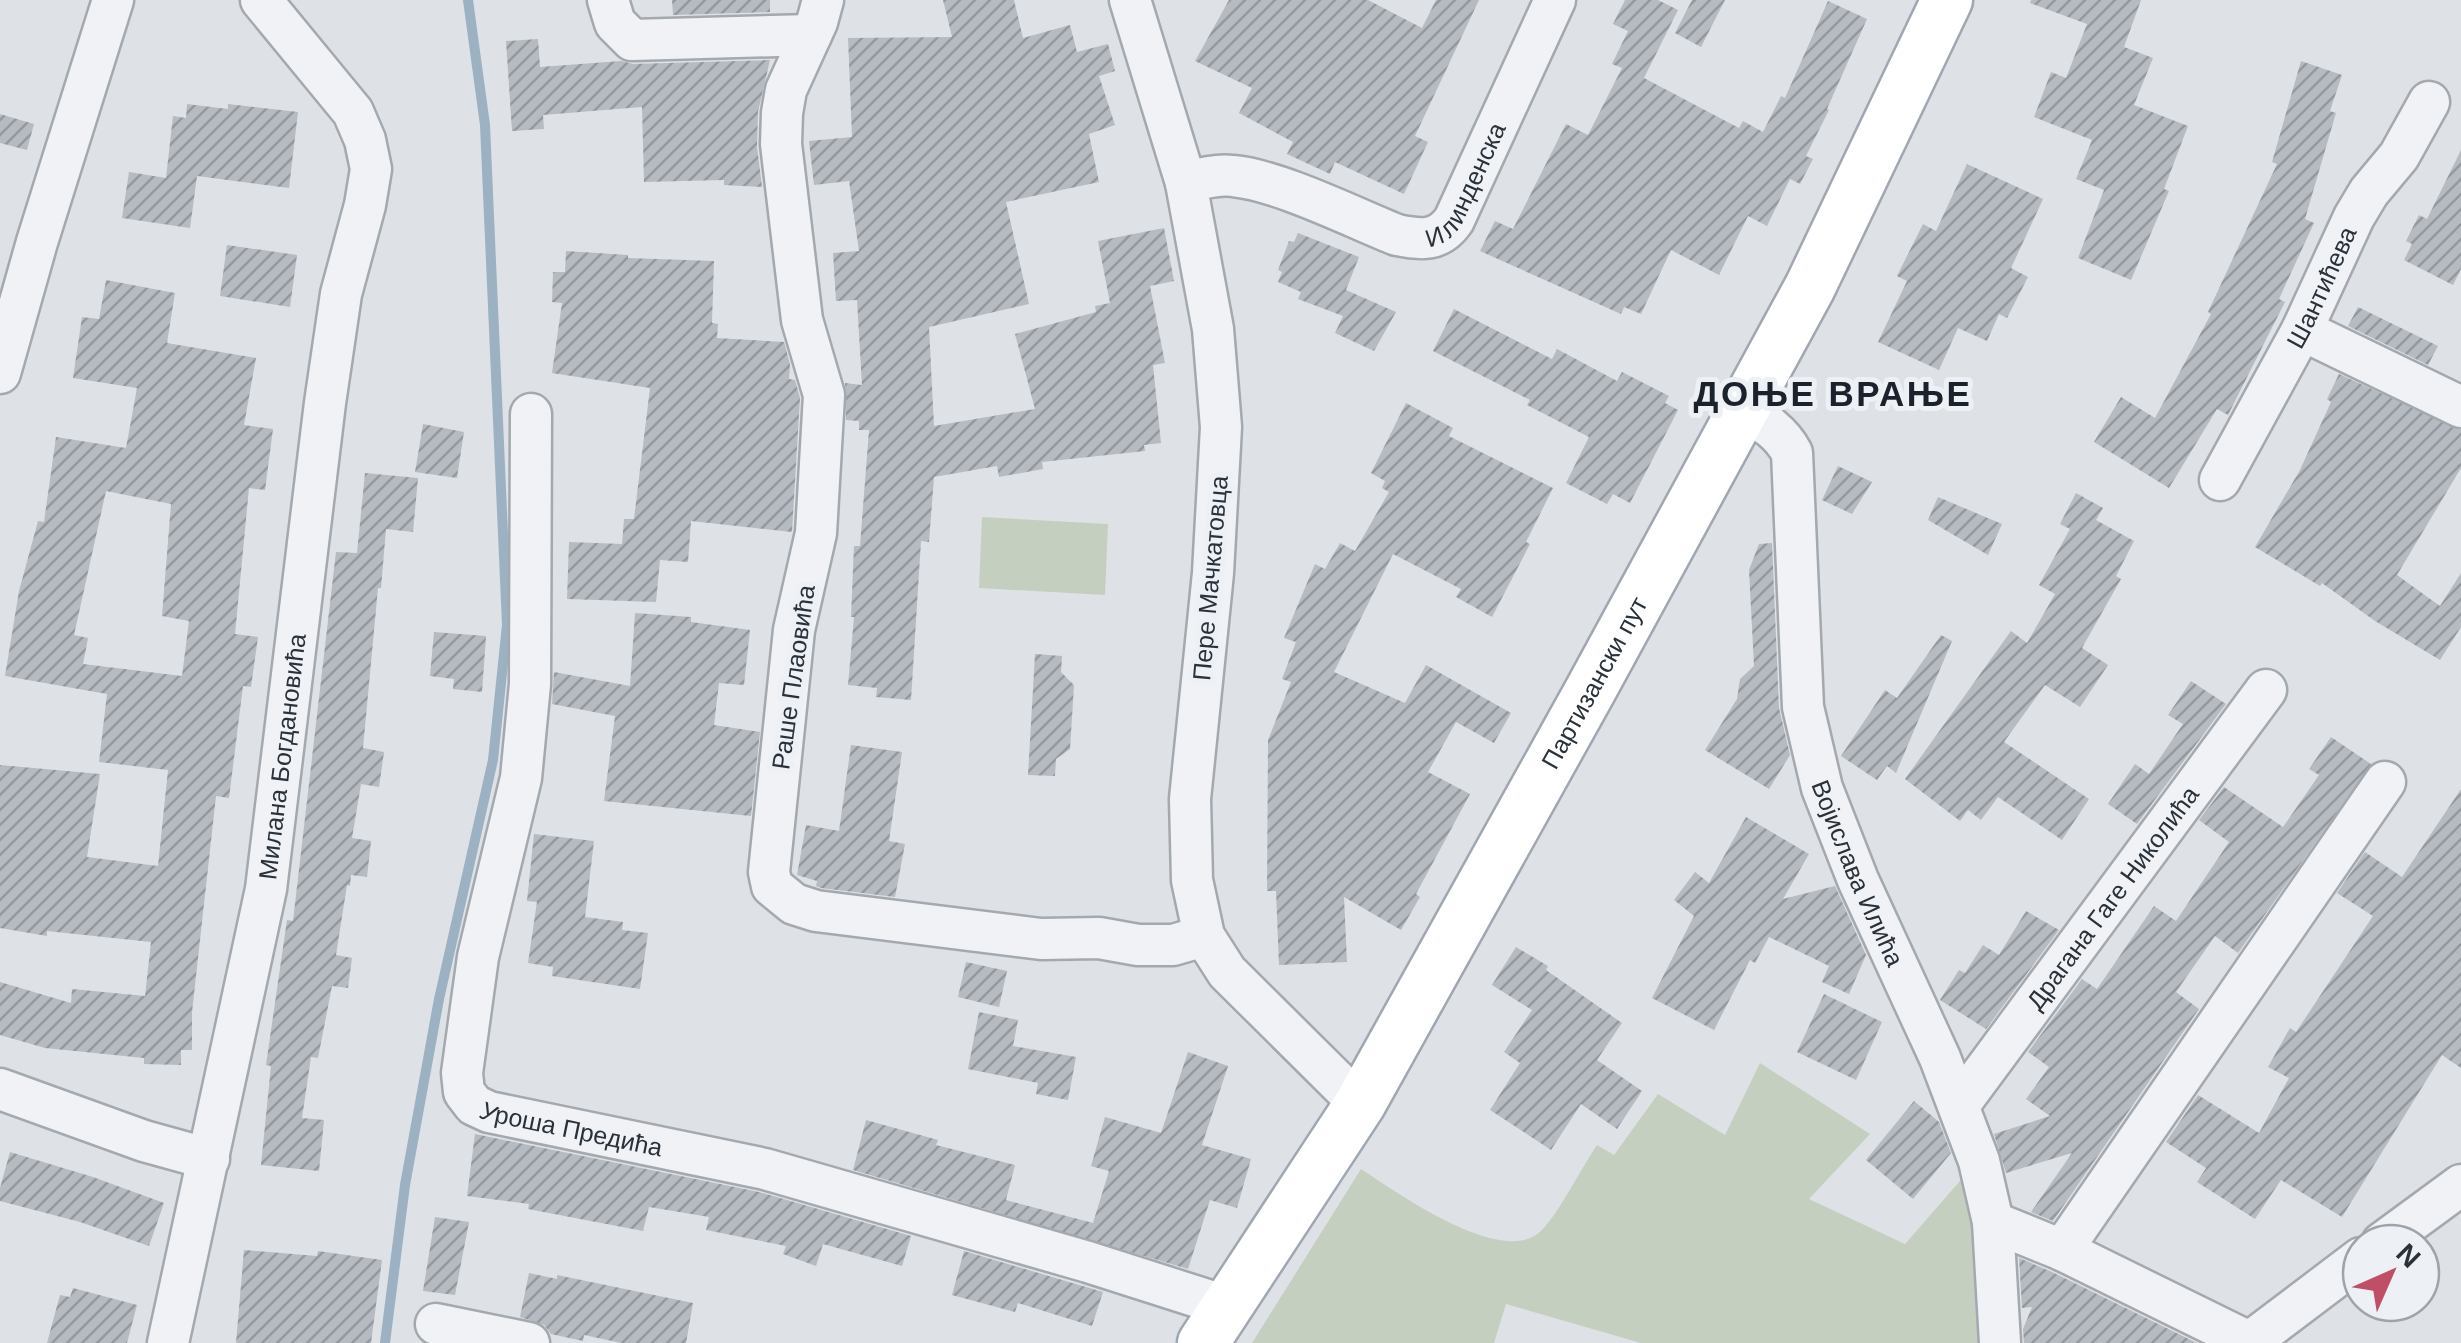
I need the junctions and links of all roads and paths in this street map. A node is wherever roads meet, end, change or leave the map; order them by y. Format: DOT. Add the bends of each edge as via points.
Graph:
graph roads {
  1 [pos="113,0"];
  2 [pos="261,0"];
  3 [pos="608,0"];
  4 [pos="1130,0"];
  5 [pos="1555,0"];
  6 [pos="1947,0"];
  7 [pos="817,17"];
  8 [pos="2428,102"];
  9 [pos="1186,183"];
  10 [pos="2302,330"];
  11 [pos="0,373"];
  12 [pos="2461,407"];
  13 [pos="1744,410"];
  14 [pos="531,414"];
  15 [pos="2220,480"];
  16 [pos="2266,690"];
  17 [pos="2385,782"];
  18 [pos="1204,936"];
  19 [pos="0,1089"];
  20 [pos="1360,1104"];
  21 [pos="1958,1105"];
  22 [pos="209,1159"];
  23 [pos="2461,1185"];
  24 [pos="1993,1222"];
  25 [pos="2409,1223"];
  26 [pos="2062,1250"];
  27 [pos="2341,1273"];
  28 [pos="436,1324"];
  29 [pos="1216,1325"];
  30 [pos="2250,1342"];
  31 [pos="168,1343"];
  32 [pos="529,1343"];
  33 [pos="2000,1343"];
  1 -- 11 [label="street"];
  2 -- 22 [label="street, Милана Богдановића" via="353,112 371,169 341,294 266,889"];
  3 -- 7 [label="street, Раше Плаовића" via="615,23 632,40"];
  4 -- 9 [label="street, Пере Мачкатовца"];
  5 -- 9 [label="street, Илинденска" via="1454,220 1434,238 1397,235 1258,180 1208,176"];
  6 -- 13 [label="main road, Партизански пут"];
  7 -- 18 [label="street, Раше Плаовића" via="786,90 781,144 802,320 824,395 816,532 794,630 772,886 816,911 1041,939 1173,945"];
  8 -- 10 [label="street, Шантићева" via="2354,217"];
  9 -- 18 [label="street, Пере Мачкатовца" via="1212,329 1221,427 1190,800 1192,880"];
  10 -- 12 [label="street"];
  10 -- 15 [label="street, Шантићева"];
  13 -- 20 [label="main road, Партизански пут"];
  13 -- 21 [label="street, Војислава Илића" via="1771,426 1792,453 1802,707 1822,788"];
  14 -- 29 [label="street, Уроша Предића" via="531,634 521,778 478,957 464,1092 489,1112 765,1169 1088,1262"];
  16 -- 21 [label="street, Драгана Гаге Николића"];
  17 -- 26 [label="street"];
  18 -- 20 [label="street, Пере Мачкатовца" via="1228,972"];
  19 -- 22 [label="street"];
  20 -- 29 [label="main road, Партизански пут"];
  21 -- 24 [label="street, Војислава Илића"];
  22 -- 31 [label="street, Милана Богдановића"];
  23 -- 25 [label="street"];
  24 -- 26 [label="street"];
  24 -- 33 [label="street, Војислава Илића"];
  26 -- 30 [label="street"];
  27 -- 30 [label="street"];
  28 -- 32 [label="street"];
}
